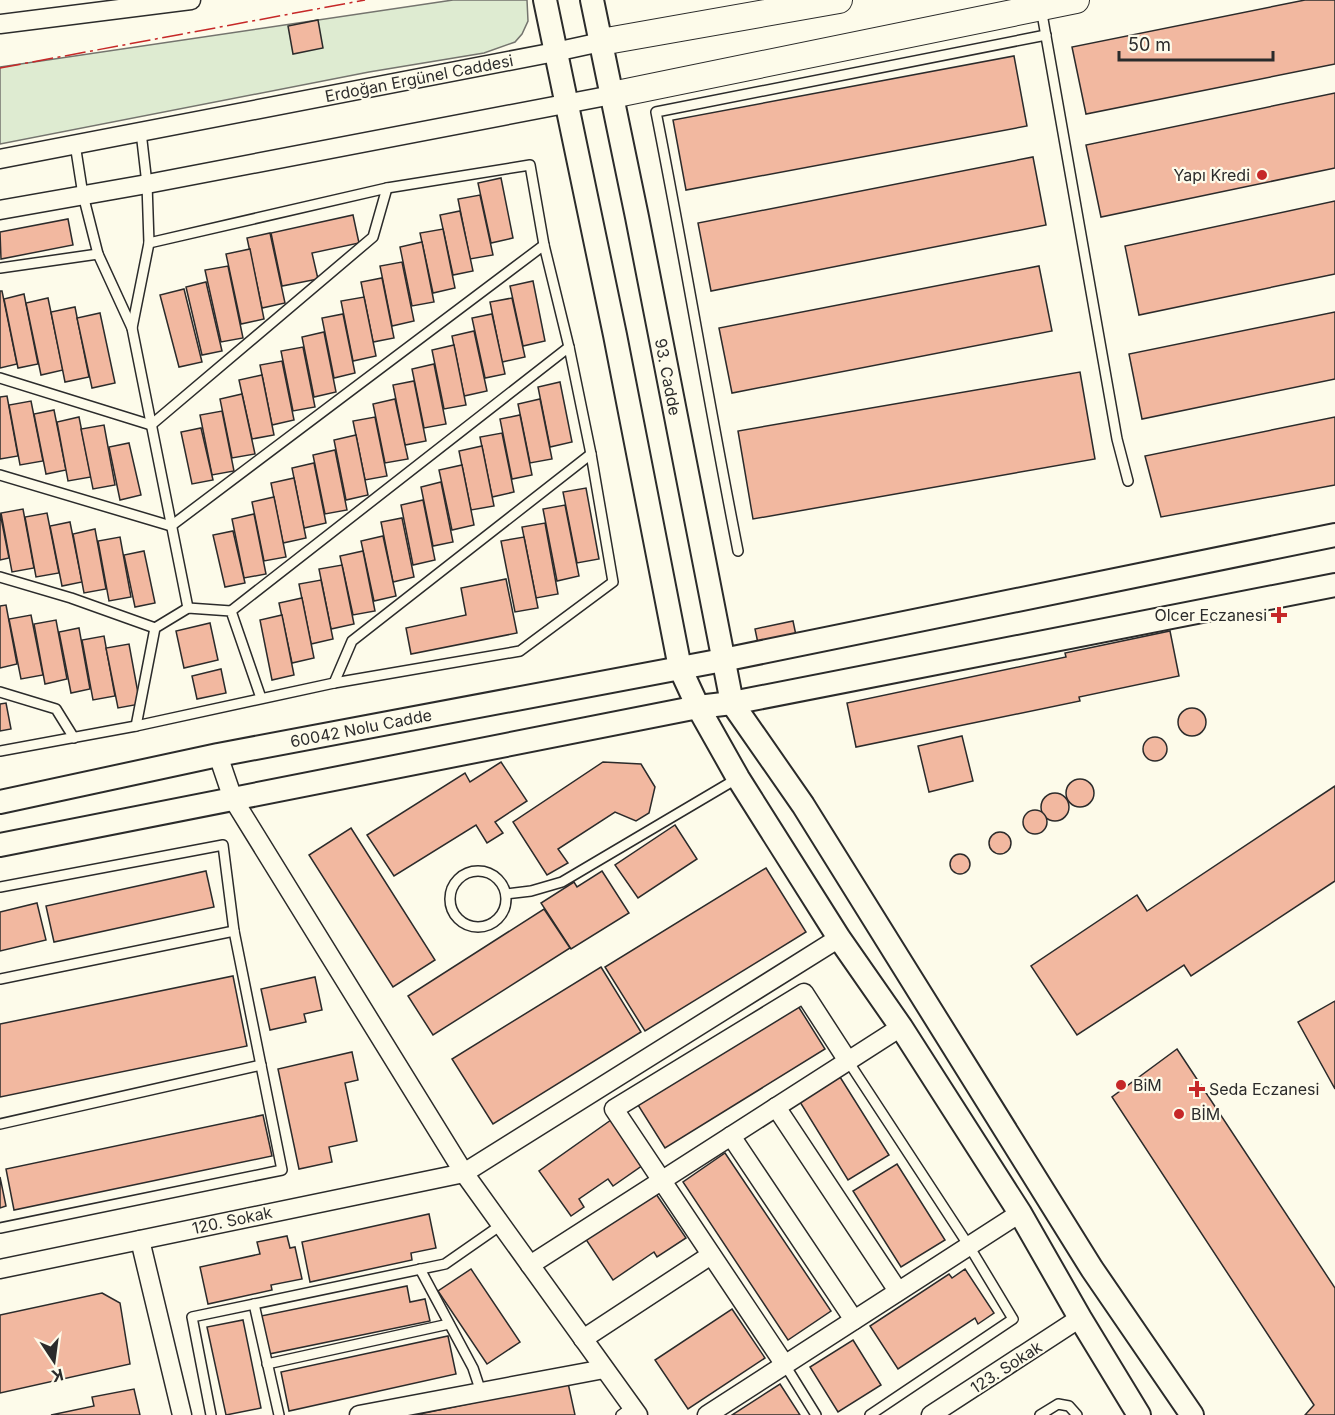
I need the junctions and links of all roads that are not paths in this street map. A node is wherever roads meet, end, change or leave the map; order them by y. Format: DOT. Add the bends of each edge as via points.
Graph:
graph roads {
  1 [pos="191,0"];
  2 [pos="545,0"];
  3 [pos="592,0"];
  4 [pos="839,0"];
  5 [pos="1076,0"];
  6 [pos="1040,4"];
  7 [pos="75,7"];
  8 [pos="0,24"];
  9 [pos="1046,35"];
  10 [pos="601,42"];
  11 [pos="555,52"];
  12 [pos="612,94"];
  13 [pos="567,104"];
  14 [pos="141,132"];
  15 [pos="75,144"];
  16 [pos="0,159"];
  17 [pos="147,184"];
  18 [pos="387,188"];
  19 [pos="83,195"];
  20 [pos="0,210"];
  21 [pos="149,243"];
  22 [pos="544,245"];
  23 [pos="98,254"];
  24 [pos="0,268"];
  25 [pos="132,328"];
  26 [pos="569,347"];
  27 [pos="0,378"];
  28 [pos="151,425"];
  29 [pos="591,454"];
  30 [pos="0,475"];
  31 [pos="1128,481"];
  32 [pos="171,526"];
  33 [pos="1335,535"];
  34 [pos="738,551"];
  35 [pos="0,577"];
  36 [pos="1335,585"];
  37 [pos="188,608"];
  38 [pos="231,611"];
  39 [pos="155,628"];
  40 [pos="723,660"];
  41 [pos="680,668"];
  42 [pos="334,683"];
  43 [pos="0,692"];
  44 [pos="261,698"];
  45 [pos="732,703"];
  46 [pos="698,707"];
  47 [pos="136,726"];
  48 [pos="74,738"];
  49 [pos="0,751"];
  50 [pos="218,755"];
  51 [pos="738,778"];
  52 [pos="233,799"];
  53 [pos="0,802"];
  54 [pos="0,845"];
  55 [pos="0,887"];
  56 [pos="506,894"];
  57 [pos="234,931"];
  58 [pos="839,938"];
  59 [pos="0,979"];
  60 [pos="901,1027"];
  61 [pos="848,1061"];
  62 [pos="261,1065"];
  63 [pos="776,1107"];
  64 [pos="0,1124"];
  65 [pos="731,1136"];
  66 [pos="464,1173"];
  67 [pos="662,1180"];
  68 [pos="1020,1213"];
  69 [pos="501,1225"];
  70 [pos="0,1228"];
  71 [pos="140,1240"];
  72 [pos="969,1246"];
  73 [pos="711,1255"];
  74 [pos="530,1265"];
  75 [pos="0,1269"];
  76 [pos="420,1269"];
  77 [pos="898,1291"];
  78 [pos="254,1304"];
  79 [pos="1080,1318"];
  80 [pos="854,1320"];
  81 [pos="449,1324"];
  82 [pos="583,1339"];
  83 [pos="267,1364"];
  84 [pos="785,1365"];
  85 [pos="604,1369"];
  86 [pos="481,1392"];
  87 [pos="630,1412"];
  88 [pos="182,1415"];
  89 [pos="211,1415"];
  90 [pos="279,1415"];
  91 [pos="359,1415"];
  92 [pos="707,1415"];
  93 [pos="816,1415"];
  94 [pos="870,1415"];
  95 [pos="931,1415"];
  96 [pos="1040,1415"];
  97 [pos="1077,1415"];
  98 [pos="1139,1415"];
  99 [pos="1192,1415"];
  1 -- 7 [label="street"];
  2 -- 11 [label="street"];
  3 -- 10 [label="street, 93. Cadde"];
  4 -- 10 [label="main road, Erdoğan Ergünel Caddesi"];
  5 -- 6 [label="main road"];
  6 -- 9 [label="lane"];
  6 -- 12 [label="main road"];
  7 -- 8 [label="street"];
  9 -- 31 [label="lane"];
  9 -- 34 [label="lane" via="656,112"];
  10 -- 11 [label="street, Erdoğan Ergünel Caddesi"];
  10 -- 12 [label="street, 93. Cadde"];
  11 -- 13 [label="street"];
  11 -- 14 [label="street, Erdoğan Ergünel Caddesi"];
  12 -- 13 [label="street"];
  12 -- 40 [label="street, 93. Cadde"];
  13 -- 17 [label="street"];
  13 -- 41 [label="street"];
  14 -- 15 [label="street, Erdoğan Ergünel Caddesi"];
  14 -- 17 [label="lane"];
  15 -- 16 [label="street, Erdoğan Ergünel Caddesi"];
  15 -- 19 [label="lane"];
  17 -- 19 [label="street"];
  17 -- 21 [label="lane"];
  18 -- 21 [label="lane"];
  18 -- 22 [label="lane" via="530,165"];
  18 -- 28 [label="lane" via="374,237"];
  19 -- 20 [label="street"];
  19 -- 23 [label="lane"];
  21 -- 25 [label="lane"];
  22 -- 26 [label="lane"];
  22 -- 32 [label="lane"];
  23 -- 24 [label="lane"];
  23 -- 25 [label="lane"];
  25 -- 28 [label="lane"];
  26 -- 29 [label="lane"];
  26 -- 38 [label="lane"];
  27 -- 28 [label="lane"];
  28 -- 32 [label="lane"];
  29 -- 42 [label="lane" via="352,641"];
  29 -- 42 [label="lane" via="613,582 520,651"];
  30 -- 32 [label="lane"];
  32 -- 37 [label="lane"];
  33 -- 40 [label="street, 60042 Nolu Cadde"];
  35 -- 39 [label="lane"];
  36 -- 45 [label="street"];
  37 -- 38 [label="lane"];
  37 -- 39 [label="lane"];
  38 -- 44 [label="lane"];
  39 -- 47 [label="lane"];
  40 -- 41 [label="street, 60042 Nolu Cadde"];
  40 -- 45 [label="street, 93. Cadde"];
  41 -- 46 [label="street"];
  41 -- 50 [label="street, 60042 Nolu Cadde"];
  42 -- 44 [label="lane"];
  43 -- 48 [label="lane" via="56,709"];
  44 -- 47 [label="lane"];
  45 -- 46 [label="street"];
  45 -- 99 [label="street" via="803,806 1092,1269"];
  46 -- 51 [label="street"];
  46 -- 52 [label="street"];
  47 -- 48 [label="lane"];
  48 -- 49 [label="lane"];
  50 -- 52 [label="street"];
  50 -- 53 [label="street, 60042 Nolu Cadde"];
  51 -- 56 [label="lane" via="562,882"];
  51 -- 58 [label="street"];
  52 -- 54 [label="street"];
  52 -- 66 [label="street"];
  55 -- 57 [label="lane" via="223,845"];
  56 -- 56 [label="lane" via="498,879 475,871 454,884 451,908 460,921 483,927 501,916"];
  57 -- 59 [label="lane"];
  57 -- 62 [label="lane"];
  58 -- 60 [label="street"];
  58 -- 66 [label="street"];
  60 -- 61 [label="street"];
  60 -- 68 [label="street"];
  61 -- 63 [label="street"];
  61 -- 67 [label="street" via="804,993 614,1109"];
  61 -- 72 [label="lane"];
  62 -- 64 [label="lane"];
  62 -- 70 [label="lane" via="282,1170"];
  63 -- 65 [label="street"];
  63 -- 77 [label="street"];
  65 -- 67 [label="street"];
  65 -- 80 [label="street"];
  66 -- 69 [label="street"];
  66 -- 71 [label="street, 120. Sokak"];
  67 -- 73 [label="street"];
  67 -- 74 [label="street"];
  68 -- 72 [label="street"];
  68 -- 79 [label="street"];
  69 -- 74 [label="street"];
  69 -- 76 [label="lane" via="445,1264"];
  71 -- 75 [label="street, 120. Sokak"];
  71 -- 88 [label="street"];
  72 -- 77 [label="street"];
  72 -- 94 [label="lane" via="1013,1319"];
  73 -- 82 [label="street"];
  73 -- 84 [label="street"];
  74 -- 82 [label="street"];
  76 -- 78 [label="lane"];
  76 -- 81 [label="lane"];
  77 -- 80 [label="street"];
  78 -- 83 [label="lane"];
  78 -- 89 [label="lane" via="192,1317"];
  79 -- 95 [label="street, 123. Sokak"];
  79 -- 98 [label="street"];
  80 -- 84 [label="street"];
  81 -- 83 [label="lane"];
  81 -- 86 [label="lane"];
  82 -- 85 [label="street"];
  83 -- 90 [label="lane"];
  84 -- 92 [label="street"];
  84 -- 93 [label="lane"];
  85 -- 86 [label="street"];
  85 -- 87 [label="street"];
  86 -- 91 [label="street"];
  96 -- 97 [label="lane" via="1058,1404 1070,1406"];
}
